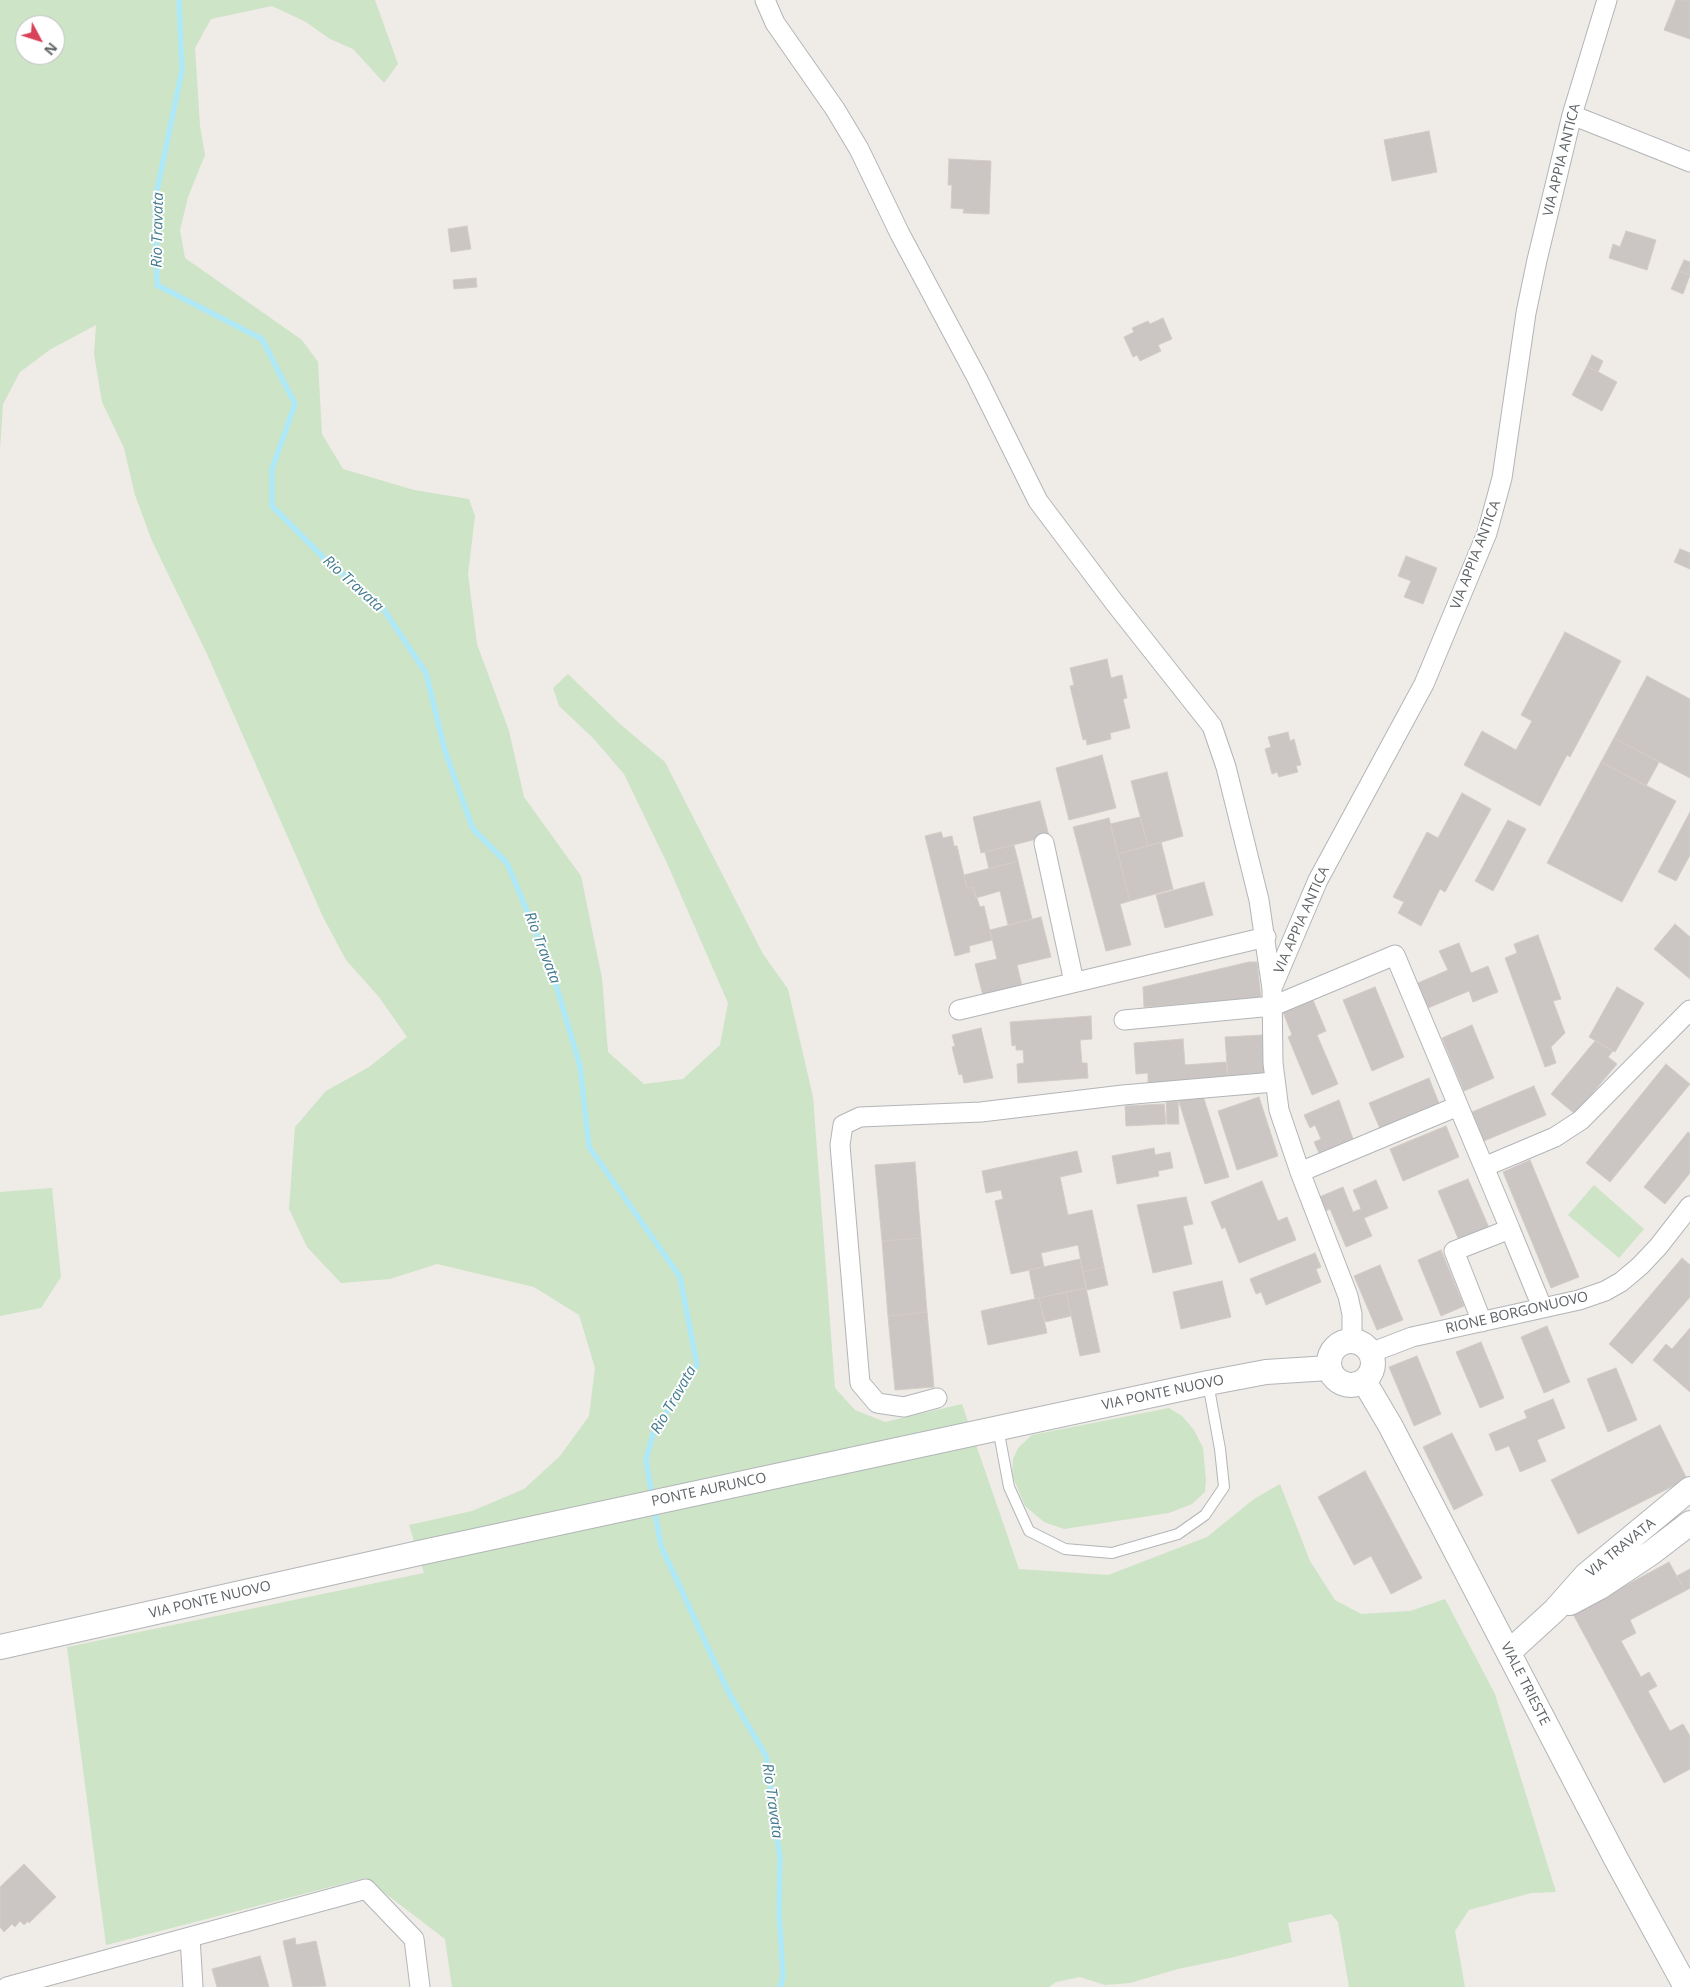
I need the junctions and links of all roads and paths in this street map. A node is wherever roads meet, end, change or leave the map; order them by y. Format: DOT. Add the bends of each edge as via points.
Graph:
graph roads {
  1 [pos="765,0"];
  2 [pos="1607,0"];
  3 [pos="1572,116"];
  4 [pos="1690,162"];
  5 [pos="1044,843"];
  6 [pos="1266,937"];
  7 [pos="1074,982"];
  8 [pos="1272,998"];
  9 [pos="959,1010"];
  10 [pos="1689,1015"];
  11 [pos="1124,1020"];
  12 [pos="1274,1082"];
  13 [pos="1458,1106"];
  14 [pos="1484,1167"];
  15 [pos="1300,1172"];
  16 [pos="1690,1206"];
  17 [pos="1510,1229"];
  18 [pos="1542,1307"];
  19 [pos="1482,1322"];
  20 [pos="1361,1347"];
  21 [pos="1329,1368"];
  22 [pos="1364,1381"];
  23 [pos="1208,1383"];
  24 [pos="937,1398"];
  25 [pos="998,1428"];
  26 [pos="1690,1489"];
  27 [pos="1690,1523"];
  28 [pos="419,1553"];
  29 [pos="1555,1610"];
  30 [pos="0,1647"];
  31 [pos="1509,1652"];
  32 [pos="190,1937"];
  33 [pos="7,1987"];
  34 [pos="193,1987"];
  35 [pos="420,1987"];
  36 [pos="1686,1987"];
  1 -- 6 [label="street" via="774,23 859,149 1038,501 1212,726 1226,767"];
  2 -- 3 [label="street, VIA APPIA ANTICA"];
  3 -- 4 [label="street"];
  3 -- 8 [label="street, VIA APPIA ANTICA" via="1526,313 1502,478 1487,533 1424,684 1318,880"];
  5 -- 7 [label="street"];
  6 -- 7 [label="street"];
  6 -- 8 [label="street"];
  7 -- 9 [label="street"];
  8 -- 11 [label="street"];
  8 -- 12 [label="street, VIA APPIA ANTICA"];
  8 -- 13 [label="street" via="1395,955"];
  10 -- 14 [label="street" via="1581,1120 1555,1138"];
  12 -- 15 [label="street, VIA APPIA ANTICA" via="1279,1110"];
  12 -- 24 [label="street" via="980,1112 860,1117 843,1125 840,1145 860,1382 877,1403 904,1407"];
  13 -- 14 [label="street"];
  13 -- 15 [label="street"];
  14 -- 17 [label="street"];
  15 -- 20 [label="street, VIA APPIA ANTICA" via="1348,1296"];
  16 -- 18 [label="street, RIONE BORGONUOVO" via="1658,1247 1621,1282 1579,1300"];
  17 -- 18 [label="street"];
  17 -- 19 [label="street" via="1454,1251"];
  18 -- 19 [label="street, RIONE BORGONUOVO"];
  19 -- 20 [label="street, RIONE BORGONUOVO"];
  20 -- 21 [label="street" via="1339,1344 1328,1361"];
  20 -- 22 [label="street" via="1373,1365"];
  21 -- 22 [label="street" via="1336,1380 1343,1384 1350,1386"];
  21 -- 23 [label="street, VIA PONTE NUOVO" via="1266,1372"];
  22 -- 31 [label="street, VIALE TRIESTE"];
  23 -- 25 [label="street, VIA PONTE NUOVO"];
  23 -- 25 [label="lane" via="1224,1486 1204,1515 1178,1534 1112,1553 1065,1549 1029,1531 1009,1487"];
  25 -- 28 [label="street, PONTE AURUNCO"];
  26 -- 29 [label="street, VIA TRAVATA" via="1586,1575"];
  27 -- 29 [label="street, VIA TRAVATA" via="1678,1535 1600,1587"];
  28 -- 30 [label="street, VIA PONTE NUOVO"];
  29 -- 31 [label="street, VIA TRAVATA"];
  31 -- 36 [label="street, VIALE TRIESTE" via="1616,1860"];
  32 -- 33 [label="street"];
  32 -- 34 [label="street"];
  32 -- 35 [label="street" via="366,1888 414,1938"];
}
